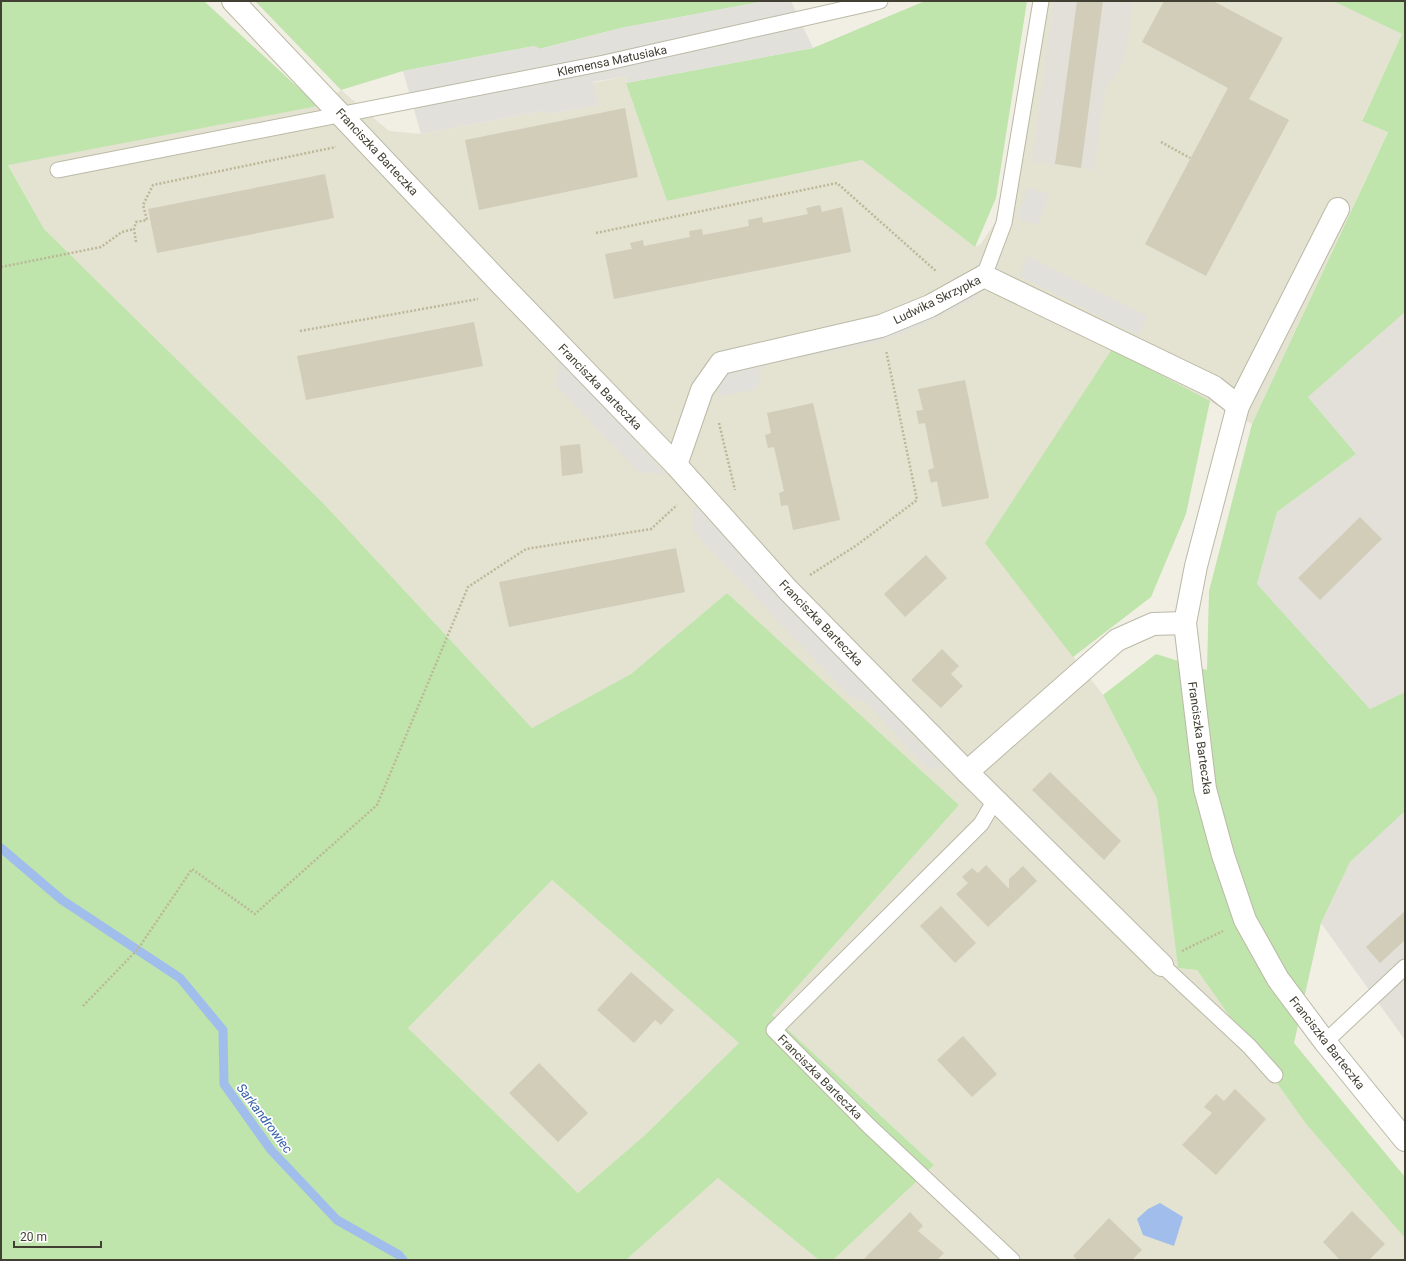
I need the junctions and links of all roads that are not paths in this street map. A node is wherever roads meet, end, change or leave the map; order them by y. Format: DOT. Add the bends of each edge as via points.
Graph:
graph roads {
  1 [pos="233,1"];
  2 [pos="880,1"];
  3 [pos="1041,1"];
  4 [pos="342,114"];
  5 [pos="58,170"];
  6 [pos="1338,210"];
  7 [pos="984,276"];
  8 [pos="1238,406"];
  9 [pos="676,465"];
  10 [pos="1185,622"];
  11 [pos="967,772"];
  12 [pos="995,800"];
  13 [pos="1162,965"];
  14 [pos="1405,967"];
  15 [pos="1325,1042"];
  16 [pos="1275,1075"];
  17 [pos="1405,1140"];
  18 [pos="1012,1260"];
  1 -- 4 [label="street, Franciszka Barteczka"];
  2 -- 4 [label="lane, Klemensa Matusiaka" via="604,63"];
  3 -- 7 [label="lane" via="1004,223"];
  4 -- 5 [label="lane, Klemensa Matusiaka"];
  4 -- 9 [label="street, Franciszka Barteczka" via="501,284"];
  6 -- 8 [label="street, Franciszka Barteczka"];
  7 -- 8 [label="street, Ludwika Skrzypka" via="1214,387"];
  7 -- 9 [label="street, Ludwika Skrzypka" via="930,306 881,326 721,363 702,390"];
  8 -- 10 [label="street, Franciszka Barteczka" via="1196,566"];
  9 -- 11 [label="street, Franciszka Barteczka" via="788,590"];
  10 -- 11 [label="street" via="1153,624 1117,640"];
  10 -- 15 [label="street, Franciszka Barteczka" via="1205,789 1223,855 1245,920 1278,979"];
  11 -- 12 [label="street, Franciszka Barteczka"];
  12 -- 13 [label="street, Franciszka Barteczka"];
  12 -- 18 [label="lane, Franciszka Barteczka" via="981,824 774,1030 869,1126"];
  13 -- 16 [label="lane" via="1249,1046"];
  14 -- 15 [label="lane"];
  15 -- 17 [label="street, Franciszka Barteczka"];
}
